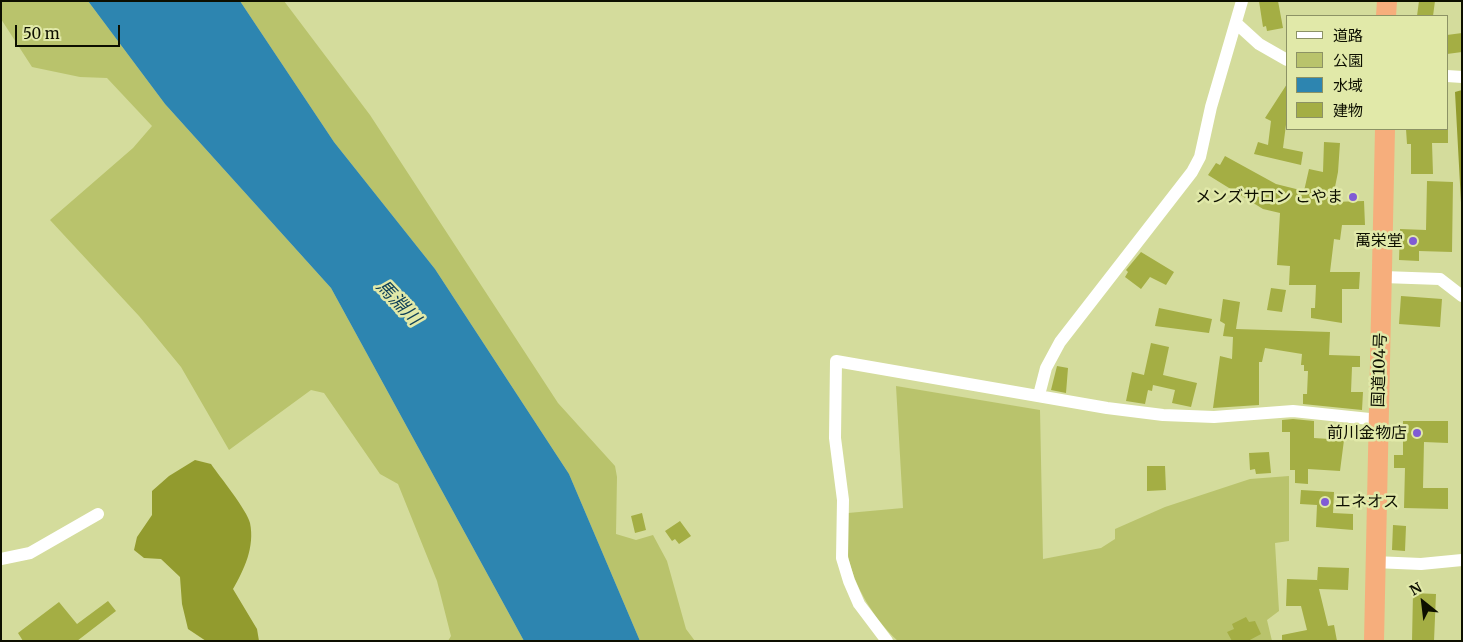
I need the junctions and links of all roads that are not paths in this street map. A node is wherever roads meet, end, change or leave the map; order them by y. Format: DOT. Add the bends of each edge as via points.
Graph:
graph roads {
  1 [pos="1242,1"];
  2 [pos="1387,1"];
  3 [pos="1386,15"];
  4 [pos="1236,24"];
  5 [pos="1286,59"];
  6 [pos="1448,76"];
  7 [pos="1462,77"];
  8 [pos="1385,130"];
  9 [pos="1383,277"];
  10 [pos="1462,296"];
  11 [pos="1039,395"];
  12 [pos="1379,420"];
  13 [pos="98,514"];
  14 [pos="1,558"];
  15 [pos="1462,560"];
  16 [pos="1374,562"];
  17 [pos="887,641"];
  18 [pos="1374,641"];
  1 -- 4 [label="street"];
  2 -- 3 [label="highway"];
  4 -- 5 [label="street"];
  4 -- 11 [label="street" via="1200,157 1192,172 1060,342 1046,368"];
  6 -- 7 [label="street"];
  8 -- 9 [label="highway, 国道104号"];
  9 -- 10 [label="street" via="1440,279"];
  9 -- 12 [label="highway, 国道104号"];
  11 -- 12 [label="street" via="1164,415 1214,417 1293,411"];
  11 -- 17 [label="street" via="836,361 835,438 844,500 842,558 859,604"];
  12 -- 16 [label="highway, 国道104号"];
  13 -- 14 [label="street" via="30,553"];
  15 -- 16 [label="street" via="1421,564"];
  16 -- 18 [label="highway, 国道104号"];
}
